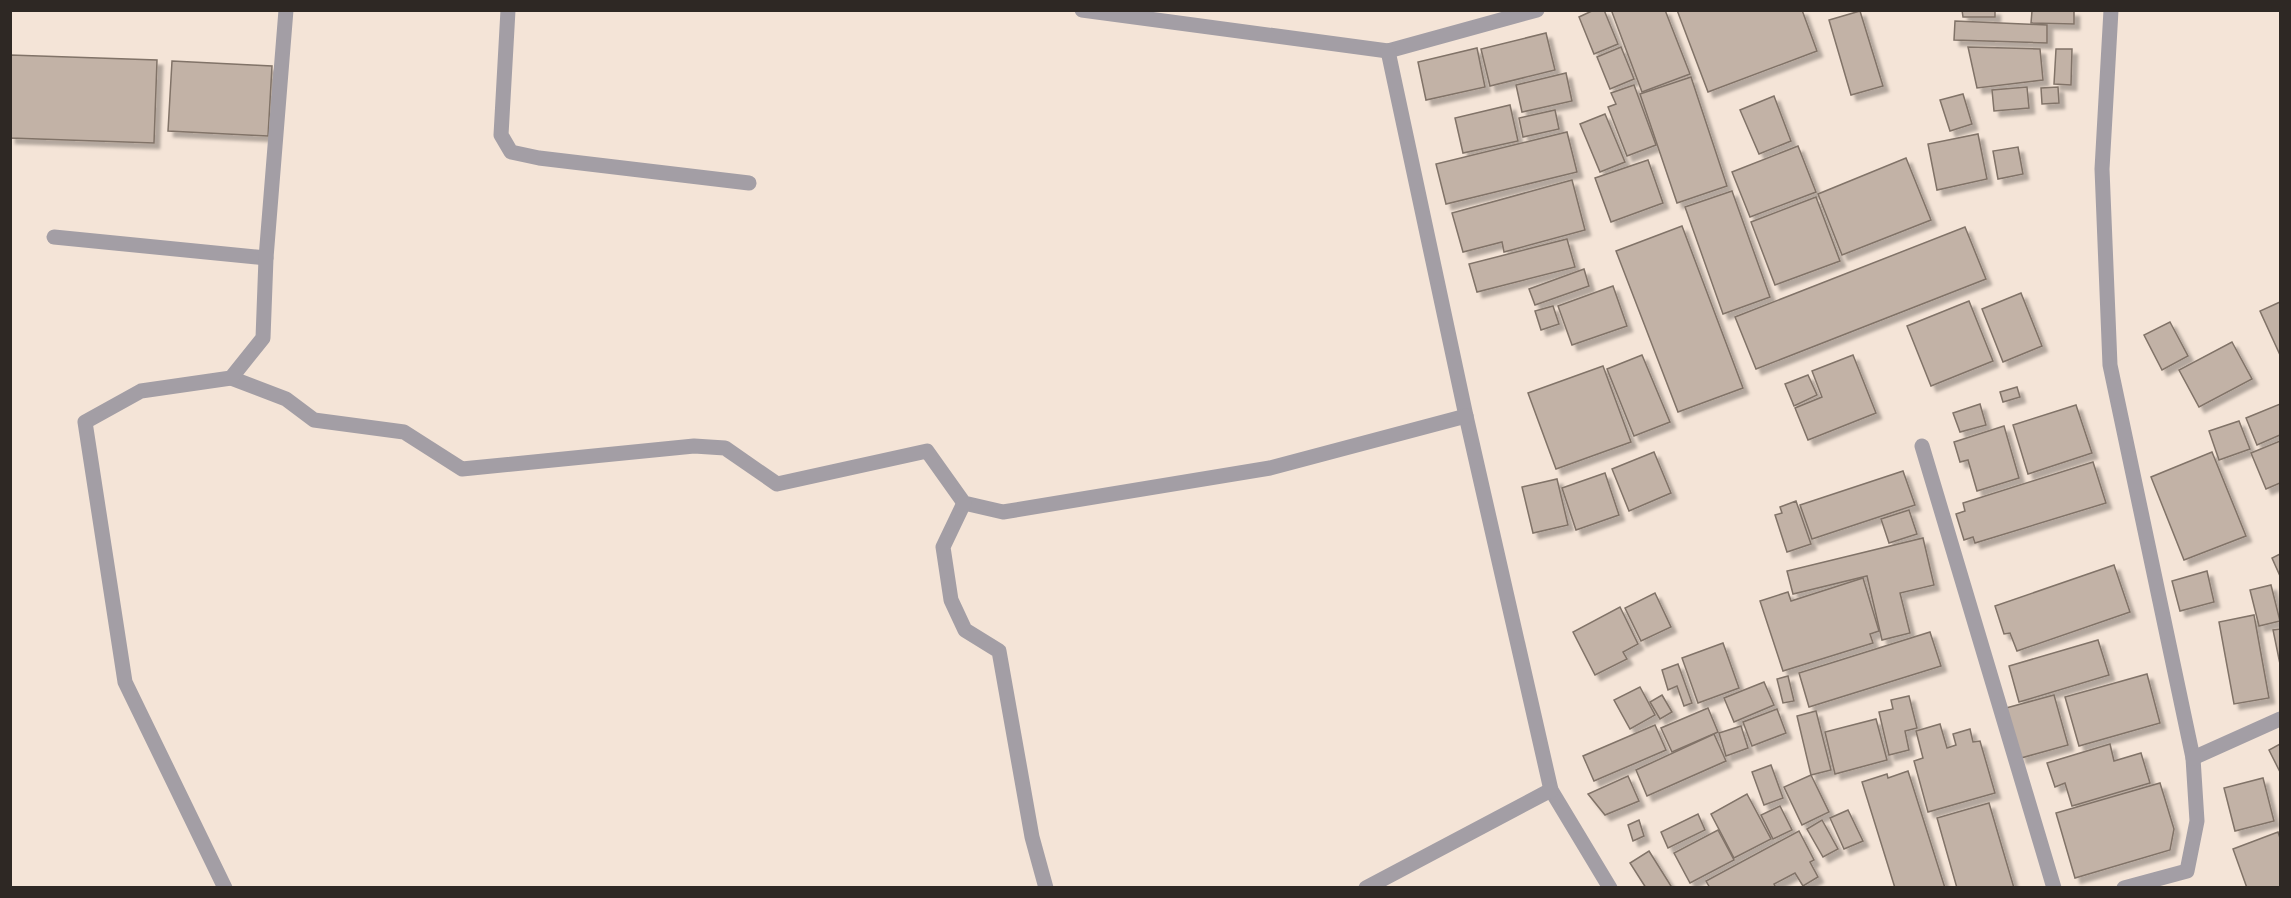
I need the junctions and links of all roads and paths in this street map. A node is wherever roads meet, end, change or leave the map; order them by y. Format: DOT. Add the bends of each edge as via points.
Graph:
graph roads {
  1 [pos="286,10"];
  2 [pos="508,10"];
  3 [pos="1082,10"];
  4 [pos="1537,10"];
  5 [pos="2111,10"];
  6 [pos="1388,51"];
  7 [pos="748,183"];
  8 [pos="54,237"];
  9 [pos="266,258"];
  10 [pos="231,378"];
  11 [pos="1466,416"];
  12 [pos="1922,446"];
  13 [pos="964,503"];
  14 [pos="2280,719"];
  15 [pos="2193,758"];
  16 [pos="1551,790"];
  17 [pos="225,888"];
  18 [pos="1046,888"];
  19 [pos="1366,888"];
  20 [pos="1610,888"];
  21 [pos="2054,888"];
  22 [pos="2124,888"];
  1 -- 9 [label="street"];
  2 -- 7 [label="street" via="501,135 511,152"];
  3 -- 6 [label="street"];
  4 -- 6 [label="street"];
  5 -- 15 [label="street" via="2102,169 2110,365"];
  6 -- 11 [label="street"];
  8 -- 9 [label="street"];
  9 -- 10 [label="street" via="263,338"];
  10 -- 13 [label="street" via="286,399 314,420 404,432 462,469 694,446 725,448 777,484 927,451"];
  10 -- 17 [label="street" via="141,392 85,422 125,682"];
  11 -- 13 [label="street" via="1270,468 1003,512"];
  11 -- 16 [label="street"];
  12 -- 21 [label="street"];
  13 -- 18 [label="street" via="943,547 951,600 965,630 999,651 1032,837"];
  14 -- 15 [label="street"];
  15 -- 22 [label="street" via="2197,820 2187,871"];
  16 -- 19 [label="street"];
  16 -- 20 [label="street"];
}
